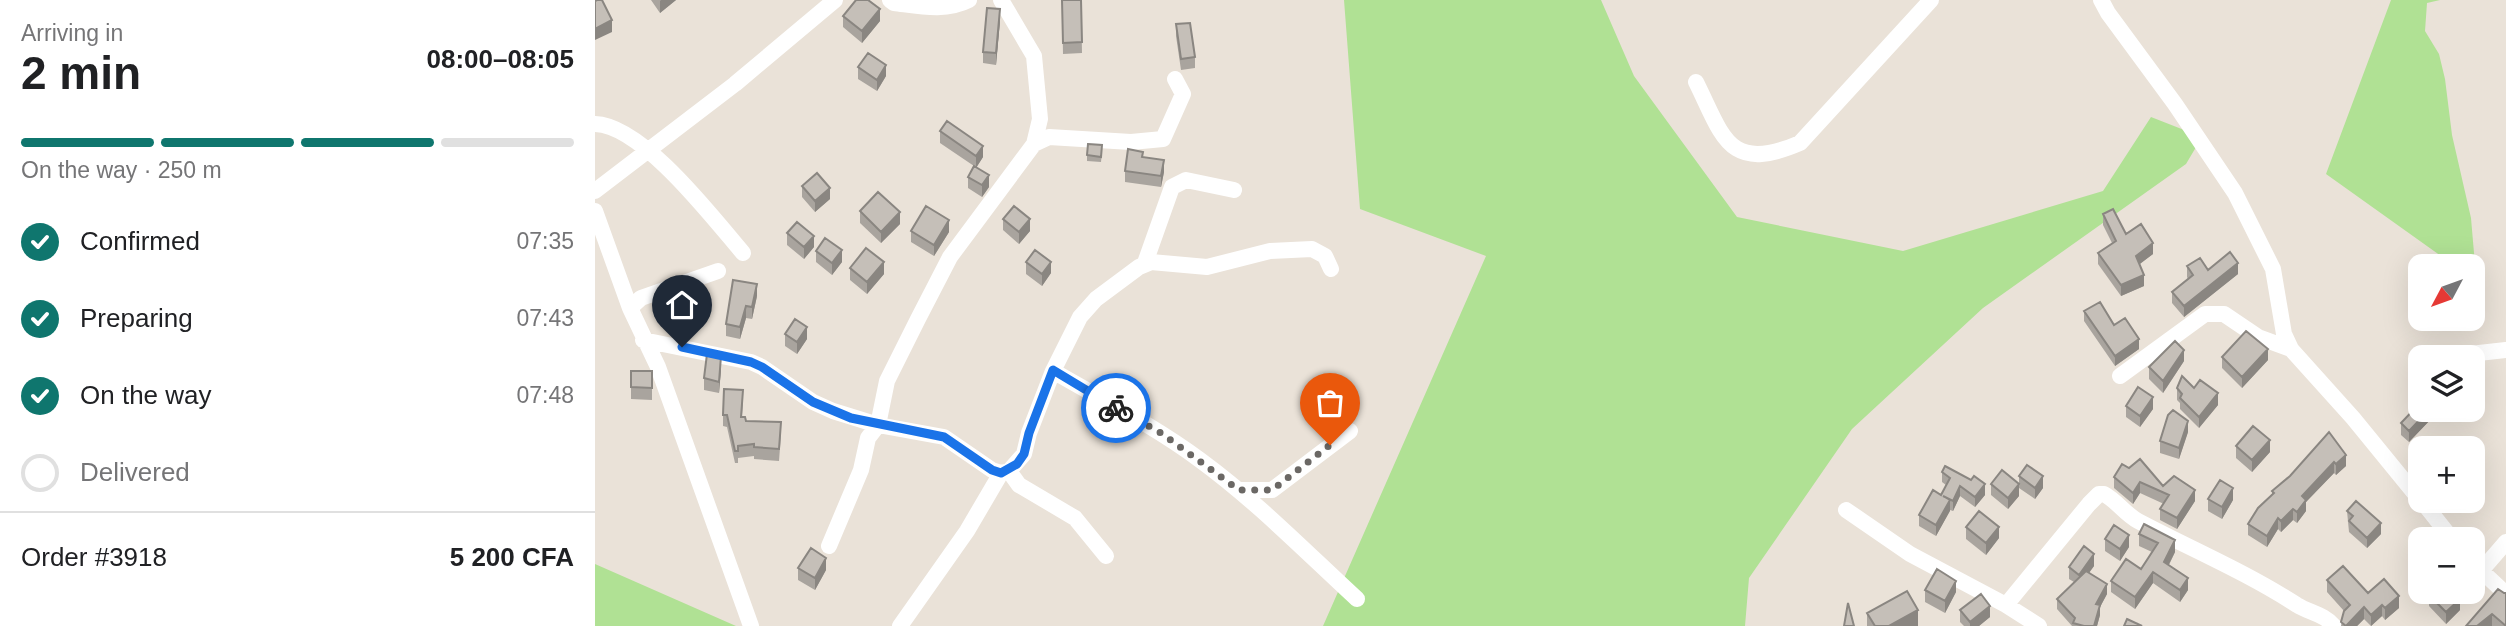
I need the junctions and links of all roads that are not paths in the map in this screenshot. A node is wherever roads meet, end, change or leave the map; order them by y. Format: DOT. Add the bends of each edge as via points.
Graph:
graph roads {
  1 [pos="835,0"];
  2 [pos="890,0"];
  3 [pos="969,0"];
  4 [pos="1000,0"];
  5 [pos="1931,0"];
  6 [pos="2101,0"];
  7 [pos="1175,79"];
  8 [pos="1696,82"];
  9 [pos="595,124"];
  10 [pos="1034,144"];
  11 [pos="648,152"];
  12 [pos="1234,190"];
  13 [pos="595,191"];
  14 [pos="595,211"];
  15 [pos="743,253"];
  16 [pos="1145,263"];
  17 [pos="1331,269"];
  18 [pos="718,271"];
  19 [pos="630,308"];
  20 [pos="643,340"];
  21 [pos="2291,349"];
  22 [pos="2506,350"];
  23 [pos="2485,352"];
  24 [pos="1053,370"];
  25 [pos="2120,376"];
  26 [pos="878,425"];
  27 [pos="1350,430"];
  28 [pos="1005,472"];
  29 [pos="2408,484"];
  30 [pos="1239,490"];
  31 [pos="1846,510"];
  32 [pos="2431,513"];
  33 [pos="2442,527"];
  34 [pos="2506,542"];
  35 [pos="829,546"];
  36 [pos="1106,556"];
  37 [pos="2485,561"];
  38 [pos="2485,575"];
  39 [pos="2506,594"];
  40 [pos="1357,599"];
  41 [pos="2005,605"];
  42 [pos="751,626"];
  43 [pos="900,626"];
  44 [pos="2039,626"];
  45 [pos="2334,626"];
  1 -- 11 [label="street"];
  2 -- 3 [label="street" via="932,7 957,6"];
  4 -- 10 [label="street" via="1034,55 1040,119"];
  5 -- 8 [label="street" via="1800,143 1784,150 1738,151 1726,141"];
  6 -- 21 [label="street" via="2235,192 2273,269 2284,334"];
  7 -- 10 [label="street" via="1183,94 1163,139 1131,142 1049,137"];
  9 -- 11 [label="street" via="625,135"];
  10 -- 26 [label="street" via="950,257 887,381"];
  11 -- 13 [label="street"];
  11 -- 15 [label="street" via="680,179"];
  12 -- 16 [label="street" via="1186,180 1172,187"];
  14 -- 19 [label="street"];
  16 -- 17 [label="street" via="1207,267 1270,251 1312,248 1325,256"];
  16 -- 24 [label="street" via="1095,299 1080,317"];
  18 -- 19 [label="street" via="641,298"];
  19 -- 20 [label="street"];
  20 -- 26 [label="street" via="751,362 813,402"];
  20 -- 42 [label="street" via="658,367"];
  21 -- 25 [label="street" via="2258,337 2224,314 2205,314"];
  21 -- 29 [label="street"];
  22 -- 23 [label="street"];
  24 -- 28 [label="street" via="1024,454"];
  24 -- 30 [label="street" via="1161,433"];
  26 -- 28 [label="street" via="944,437 992,470"];
  26 -- 35 [label="street" via="868,438 861,470"];
  27 -- 30 [label="street" via="1272,490"];
  28 -- 36 [label="street" via="1075,518"];
  28 -- 43 [label="street"];
  30 -- 40 [label="street"];
  31 -- 41 [label="street" via="1910,554"];
  32 -- 33 [label="street"];
  34 -- 37 [label="street"];
  38 -- 39 [label="street"];
  41 -- 44 [label="street"];
  41 -- 45 [label="street" via="2089,504 2104,494 2134,519 2247,574"];
}
